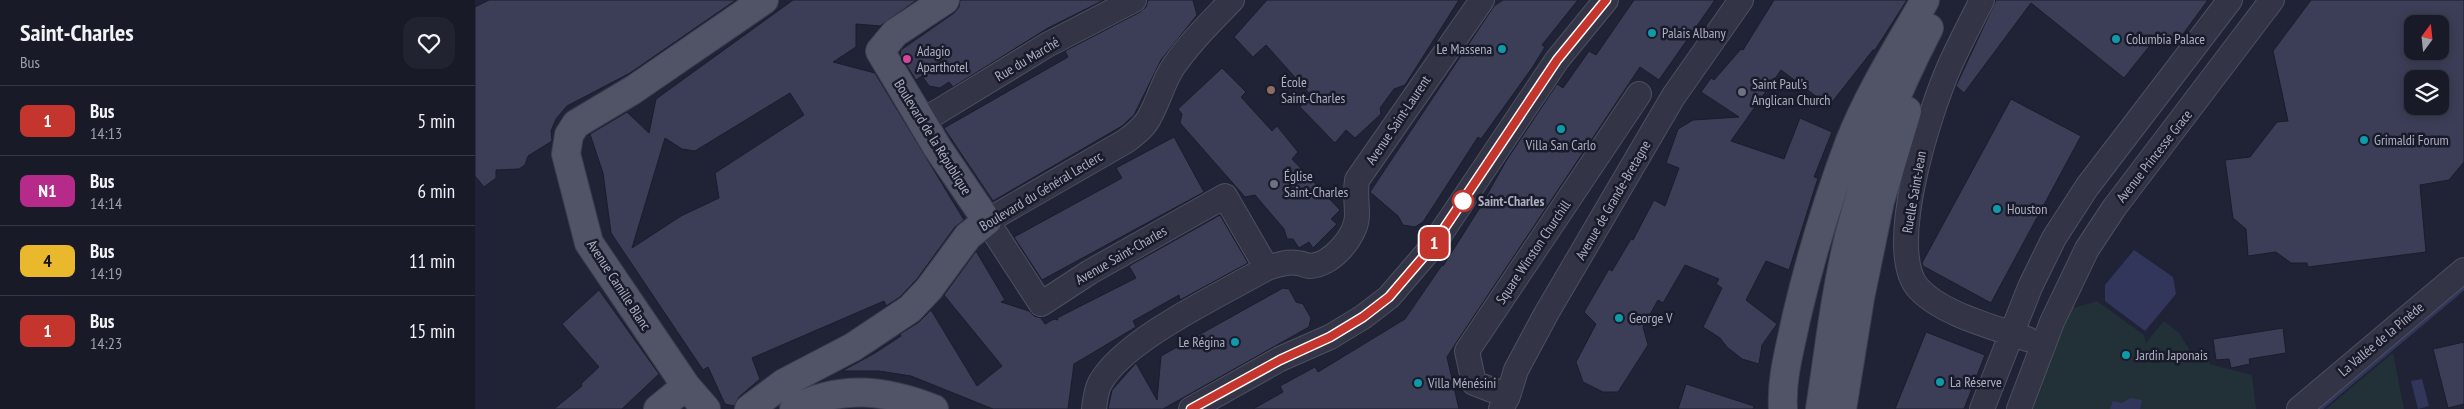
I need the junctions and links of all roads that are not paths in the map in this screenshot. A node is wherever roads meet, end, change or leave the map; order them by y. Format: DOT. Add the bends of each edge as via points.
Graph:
graph roads {
  1 [pos="764,0"];
  2 [pos="945,0"];
  3 [pos="1135,0"];
  4 [pos="1482,0"];
  5 [pos="1606,0"];
  6 [pos="1741,0"];
  7 [pos="1925,0"];
  8 [pos="1944,0"];
  9 [pos="1982,0"];
  10 [pos="2229,0"];
  11 [pos="2272,0"];
  12 [pos="1219,5"];
  13 [pos="1921,44"];
  14 [pos="1639,94"];
  15 [pos="921,122"];
  16 [pos="987,221"];
  17 [pos="1262,260"];
  18 [pos="2464,270"];
  19 [pos="2021,309"];
  20 [pos="2052,322"];
  21 [pos="2012,334"];
  22 [pos="2042,346"];
  23 [pos="686,386"];
  24 [pos="1505,403"];
  25 [pos="659,409"];
  26 [pos="706,409"];
  27 [pos="749,409"];
  28 [pos="794,409"];
  29 [pos="935,409"];
  30 [pos="1094,409"];
  31 [pos="1191,409"];
  32 [pos="1783,409"];
  33 [pos="1820,409"];
  34 [pos="1843,409"];
  35 [pos="1982,409"];
  36 [pos="2019,409"];
  37 [pos="2299,409"];
  1 -- 23 [label="main road, Avenue Camille Blanc" via="633,90 576,124 569,135 566,154 589,243"];
  2 -- 15 [label="main road, Boulevard de la République" via="895,33 880,51"];
  3 -- 15 [label="street, Rue du Marché" via="1047,45"];
  4 -- 30 [label="street, Avenue Saint-Laurent" via="1357,180 1354,195 1357,217 1353,234 1341,248 1320,264 1309,266 1284,262 1267,268 1136,344 1114,364 1099,384"];
  5 -- 31 [label="street" via="1557,60 1431,248 1389,297 1330,337 1280,360"];
  6 -- 24 [label="street, Avenue de Grande-Bretagne" via="1673,97 1551,306 1516,370"];
  7 -- 32 [label="main road" via="1879,80 1851,140 1836,183 1803,290 1781,388"];
  8 -- 13 [label="main road"];
  9 -- 21 [label="street, Ruelle Saint-Jean" via="1949,66 1929,124 1906,224 1905,249 1911,278 1918,289 1967,318"];
  10 -- 19 [label="street" via="2087,187 2054,238"];
  11 -- 20 [label="street, Avenue Princesse Grace" via="2114,208 2087,248"];
  12 -- 16 [label="street, Boulevard du Général Leclerc" via="1173,66 1151,116 1142,128 1127,141"];
  13 -- 33 [label="main road" via="1884,126 1859,199 1841,275"];
  13 -- 34 [label="main road" via="1905,116 1880,202 1862,288"];
  14 -- 24 [label="street, Square Winston Churchill" via="1467,351 1474,383"];
  15 -- 16 [label="main road, Boulevard de la République"];
  16 -- 17 [label="street, Avenue Saint-Charles" via="1041,304 1090,272 1225,196"];
  16 -- 27 [label="main road, Boulevard du Général Leclerc" via="968,236 910,309 853,347 784,383"];
  18 -- 37 [label="street, La Vallée de la Pinède"];
  19 -- 20 [label="street"];
  19 -- 21 [label="street"];
  20 -- 22 [label="street, Avenue Princesse Grace"];
  21 -- 22 [label="street, Ruelle Saint-Jean"];
  21 -- 35 [label="street"];
  22 -- 36 [label="street, Avenue Princesse Grace"];
  23 -- 25 [label="main road"];
  23 -- 26 [label="main road, Avenue Camille Blanc"];
  28 -- 29 [label="main road" via="828,394 866,391 900,397"];
}
